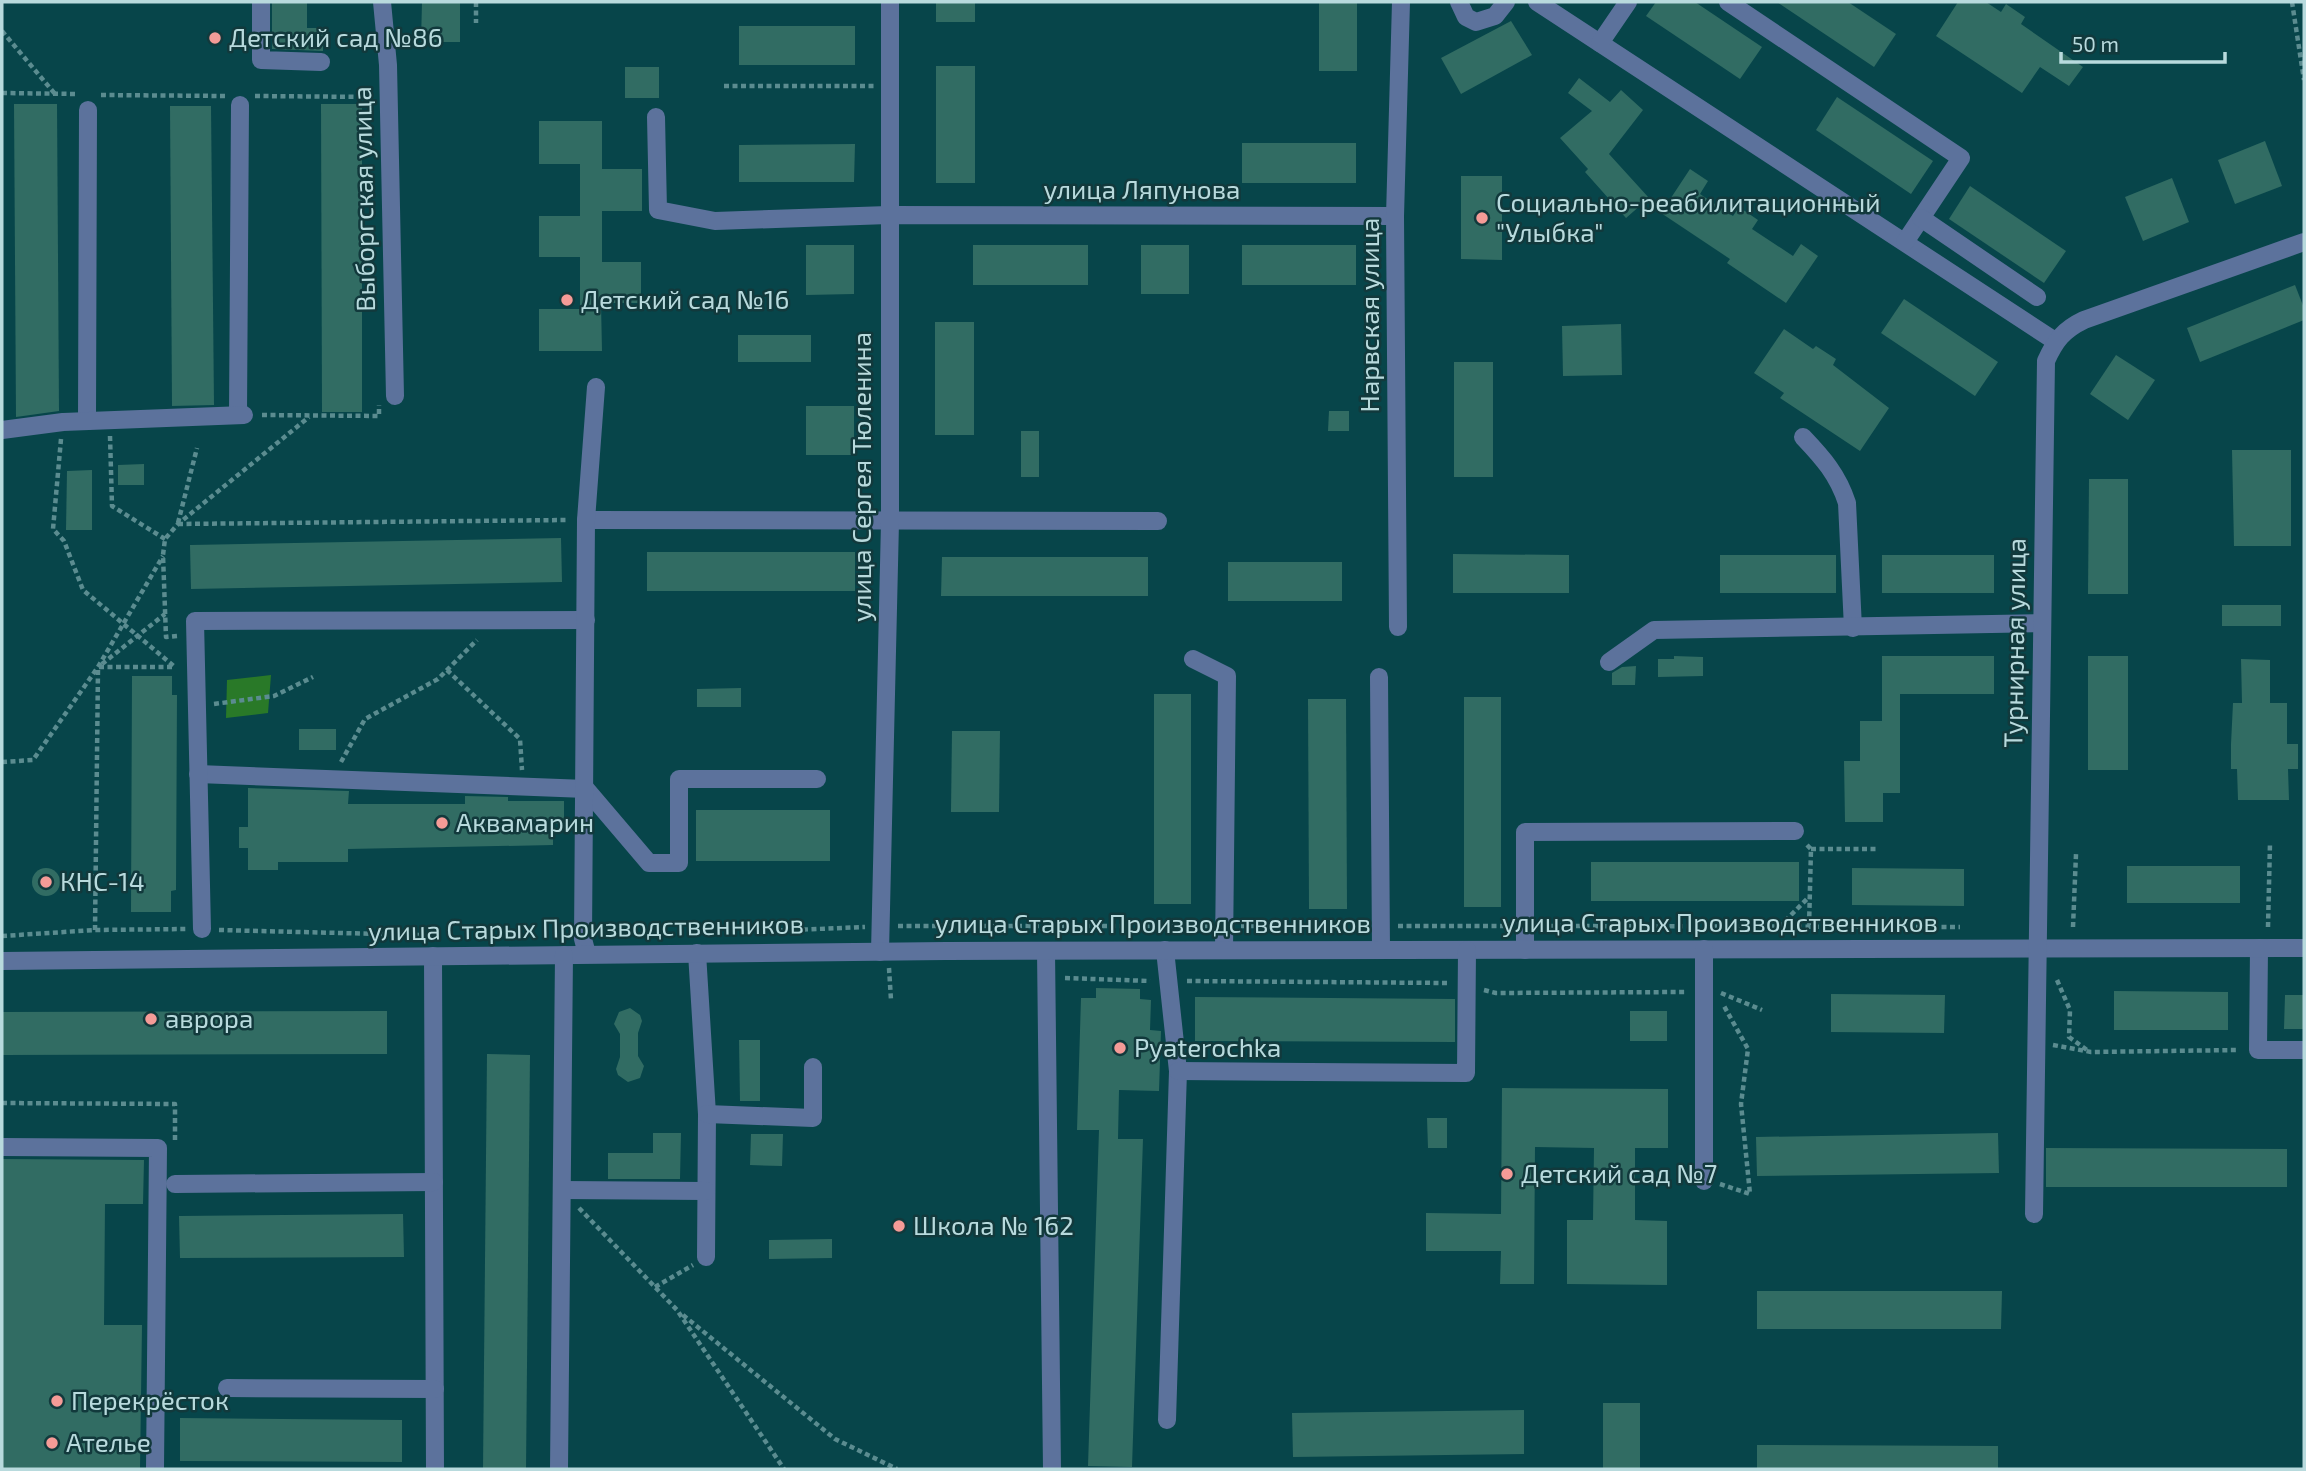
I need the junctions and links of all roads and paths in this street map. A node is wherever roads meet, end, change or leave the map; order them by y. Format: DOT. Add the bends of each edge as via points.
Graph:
graph roads {
  1 [pos="261,2"];
  2 [pos="382,2"];
  3 [pos="476,2"];
  4 [pos="890,2"];
  5 [pos="1401,2"];
  6 [pos="1459,2"];
  7 [pos="1506,2"];
  8 [pos="1537,2"];
  9 [pos="1628,2"];
  10 [pos="1728,2"];
  11 [pos="2292,2"];
  12 [pos="476,23"];
  13 [pos="2,31"];
  14 [pos="1600,43"];
  15 [pos="321,61"];
  16 [pos="2304,80"];
  17 [pos="724,86"];
  18 [pos="889,86"];
  19 [pos="2,93"];
  20 [pos="55,94"];
  21 [pos="377,97"];
  22 [pos="244,99"];
  23 [pos="88,110"];
  24 [pos="656,117"];
  25 [pos="888,215"];
  26 [pos="1395,216"];
  27 [pos="1921,218"];
  28 [pos="1905,242"];
  29 [pos="2304,242"];
  30 [pos="2037,296"];
  31 [pos="2055,341"];
  32 [pos="596,387"];
  33 [pos="395,396"];
  34 [pos="241,415"];
  35 [pos="310,416"];
  36 [pos="379,416"];
  37 [pos="110,420"];
  38 [pos="87,421"];
  39 [pos="63,422"];
  40 [pos="2,430"];
  41 [pos="1803,437"];
  42 [pos="197,448"];
  43 [pos="586,520"];
  44 [pos="1158,521"];
  45 [pos="890,522"];
  46 [pos="178,524"];
  47 [pos="165,539"];
  48 [pos="163,555"];
  49 [pos="165,614"];
  50 [pos="498,620"];
  51 [pos="586,620"];
  52 [pos="124,622"];
  53 [pos="2041,623"];
  54 [pos="1398,627"];
  55 [pos="1853,628"];
  56 [pos="139,635"];
  57 [pos="180,636"];
  58 [pos="1193,659"];
  59 [pos="1609,662"];
  60 [pos="98,667"];
  61 [pos="447,670"];
  62 [pos="313,677"];
  63 [pos="1379,677"];
  64 [pos="197,706"];
  65 [pos="2,762"];
  66 [pos="198,774"];
  67 [pos="331,779"];
  68 [pos="817,779"];
  69 [pos="523,786"];
  70 [pos="586,789"];
  71 [pos="1795,831"];
  72 [pos="2270,843"];
  73 [pos="1811,849"];
  74 [pos="1876,849"];
  75 [pos="2076,854"];
  76 [pos="1810,896"];
  77 [pos="1779,927"];
  78 [pos="1809,927"];
  79 [pos="2073,927"];
  80 [pos="2268,927"];
  81 [pos="202,929"];
  82 [pos="95,930"];
  83 [pos="2259,948"];
  84 [pos="2304,948"];
  85 [pos="1704,949"];
  86 [pos="2043,949"];
  87 [pos="1045,950"];
  88 [pos="1165,950"];
  89 [pos="1224,950"];
  90 [pos="1381,950"];
  91 [pos="1467,950"];
  92 [pos="1525,950"];
  93 [pos="880,952"];
  94 [pos="697,953"];
  95 [pos="587,954"];
  96 [pos="564,955"];
  97 [pos="433,956"];
  98 [pos="2,961"];
  99 [pos="877,971"];
  100 [pos="890,971"];
  101 [pos="1046,971"];
  102 [pos="1168,981"];
  103 [pos="1467,987"];
  104 [pos="1712,992"];
  105 [pos="891,1000"];
  106 [pos="1762,1010"];
  107 [pos="2036,1042"];
  108 [pos="2258,1050"];
  109 [pos="2304,1050"];
  110 [pos="2091,1052"];
  111 [pos="813,1067"];
  112 [pos="1178,1071"];
  113 [pos="707,1114"];
  114 [pos="2,1147"];
  115 [pos="1703,1181"];
  116 [pos="434,1182"];
  117 [pos="175,1184"];
  118 [pos="562,1190"];
  119 [pos="706,1191"];
  120 [pos="2034,1213"];
  121 [pos="705,1257"];
  122 [pos="656,1287"];
  123 [pos="677,1310"];
  124 [pos="227,1388"];
  125 [pos="435,1389"];
  126 [pos="1167,1420"];
  127 [pos="155,1469"];
  128 [pos="435,1469"];
  129 [pos="559,1469"];
  130 [pos="785,1469"];
  131 [pos="897,1469"];
  132 [pos="1052,1469"];
  1 -- 15 [label="street" via="261,60"];
  2 -- 33 [label="street, Выборгская улица" via="388,65"];
  3 -- 12 [label="path"];
  4 -- 18 [label="street, улица Сергея Тюленина"];
  5 -- 26 [label="street, Нарвская улица"];
  6 -- 7 [label="street" via="1466,17 1476,22 1495,16"];
  8 -- 14 [label="street"];
  9 -- 14 [label="street"];
  10 -- 27 [label="street" via="1961,158"];
  11 -- 16 [label="path"];
  13 -- 20 [label="path"];
  14 -- 28 [label="street"];
  17 -- 18 [label="path"];
  18 -- 25 [label="street, улица Сергея Тюленина"];
  19 -- 20 [label="path"];
  20 -- 22 [label="path"];
  21 -- 22 [label="path"];
  22 -- 34 [label="street"];
  23 -- 38 [label="street"];
  24 -- 25 [label="street, улица Ляпунова" via="658,211 715,221"];
  25 -- 26 [label="street, улица Ляпунова"];
  25 -- 45 [label="street, улица Сергея Тюленина"];
  26 -- 54 [label="street, Нарвская улица"];
  27 -- 28 [label="street"];
  27 -- 30 [label="street"];
  28 -- 31 [label="street"];
  29 -- 31 [label="street" via="2084,320"];
  31 -- 53 [label="street, Турнирная улица" via="2046,361"];
  32 -- 43 [label="street"];
  34 -- 35 [label="path"];
  34 -- 37 [label="street"];
  35 -- 36 [label="path"];
  35 -- 46 [label="path"];
  37 -- 38 [label="street"];
  37 -- 47 [label="path" via="112,506"];
  38 -- 39 [label="street"];
  39 -- 40 [label="street"];
  39 -- 52 [label="path" via="53,529 64,541 83,590"];
  41 -- 55 [label="street" via="1828,462 1847,503"];
  42 -- 46 [label="path"];
  43 -- 45 [label="street"];
  43 -- 46 [label="path"];
  43 -- 51 [label="street"];
  44 -- 45 [label="street"];
  45 -- 93 [label="street, улица Сергея Тюленина"];
  46 -- 47 [label="path"];
  47 -- 48 [label="path"];
  48 -- 49 [label="path"];
  48 -- 52 [label="path"];
  49 -- 56 [label="path"];
  49 -- 57 [label="path" via="166,637"];
  50 -- 51 [label="street"];
  50 -- 61 [label="path"];
  50 -- 64 [label="street" via="195,621"];
  51 -- 70 [label="street"];
  52 -- 56 [label="path"];
  52 -- 60 [label="path"];
  53 -- 55 [label="street"];
  53 -- 86 [label="street, Турнирная улица"];
  55 -- 59 [label="street" via="1654,630"];
  56 -- 60 [label="path"];
  56 -- 60 [label="path" via="178,667"];
  58 -- 89 [label="street" via="1227,676"];
  60 -- 65 [label="path" via="33,760"];
  60 -- 82 [label="path"];
  61 -- 67 [label="path" via="365,719"];
  61 -- 69 [label="path" via="520,739"];
  62 -- 64 [label="path" via="274,696"];
  63 -- 90 [label="street"];
  64 -- 66 [label="street"];
  66 -- 67 [label="street"];
  66 -- 81 [label="street"];
  67 -- 69 [label="street"];
  68 -- 70 [label="street" via="679,779 679,863 649,863"];
  69 -- 70 [label="street"];
  70 -- 95 [label="street" via="583,939"];
  71 -- 73 [label="path"];
  71 -- 92 [label="street" via="1525,832"];
  72 -- 80 [label="path"];
  73 -- 74 [label="path"];
  73 -- 76 [label="path"];
  75 -- 79 [label="path"];
  76 -- 77 [label="path"];
  76 -- 78 [label="path"];
  83 -- 84 [label="street, улица Старых Производственников"];
  83 -- 86 [label="street, улица Старых Производственников"];
  83 -- 108 [label="street"];
  85 -- 86 [label="street, улица Старых Производственников"];
  85 -- 92 [label="street, улица Старых Производственников"];
  85 -- 104 [label="street"];
  86 -- 107 [label="street, Турнирная улица"];
  86 -- 110 [label="path" via="2070,1010 2069,1037"];
  87 -- 88 [label="street, улица Старых Производственников"];
  87 -- 93 [label="street, улица Старых Производственников"];
  87 -- 101 [label="street"];
  88 -- 89 [label="street, улица Старых Производственников"];
  88 -- 102 [label="street"];
  89 -- 90 [label="street, улица Старых Производственников"];
  90 -- 91 [label="street, улица Старых Производственников"];
  91 -- 92 [label="street, улица Старых Производственников"];
  91 -- 103 [label="street"];
  93 -- 94 [label="street, улица Старых Производственников"];
  93 -- 100 [label="path"];
  94 -- 95 [label="street, улица Старых Производственников"];
  94 -- 113 [label="street"];
  95 -- 96 [label="street, улица Старых Производственников"];
  96 -- 97 [label="street, улица Старых Производственников"];
  96 -- 118 [label="street"];
  97 -- 98 [label="street, улица Старых Производственников"];
  97 -- 116 [label="street"];
  99 -- 100 [label="path"];
  100 -- 105 [label="path"];
  101 -- 102 [label="path" via="1072,981"];
  101 -- 132 [label="street"];
  102 -- 103 [label="path" via="1450,983"];
  102 -- 112 [label="street"];
  103 -- 104 [label="path" via="1496,993"];
  103 -- 112 [label="street" via="1466,1073"];
  104 -- 106 [label="path"];
  104 -- 115 [label="street"];
  104 -- 115 [label="path" via="1748,1049 1741,1104 1749,1194"];
  107 -- 110 [label="path"];
  107 -- 120 [label="street, Турнирная улица"];
  108 -- 109 [label="street"];
  108 -- 110 [label="path"];
  111 -- 113 [label="street" via="813,1118"];
  112 -- 126 [label="street"];
  113 -- 119 [label="street"];
  114 -- 127 [label="street" via="158,1148"];
  116 -- 117 [label="street"];
  116 -- 125 [label="street"];
  118 -- 119 [label="street"];
  118 -- 122 [label="path"];
  118 -- 129 [label="street"];
  119 -- 121 [label="street"];
  121 -- 122 [label="path"];
  122 -- 123 [label="path"];
  123 -- 130 [label="path"];
  123 -- 131 [label="path" via="835,1439"];
  124 -- 125 [label="street"];
  125 -- 128 [label="street"];
}
